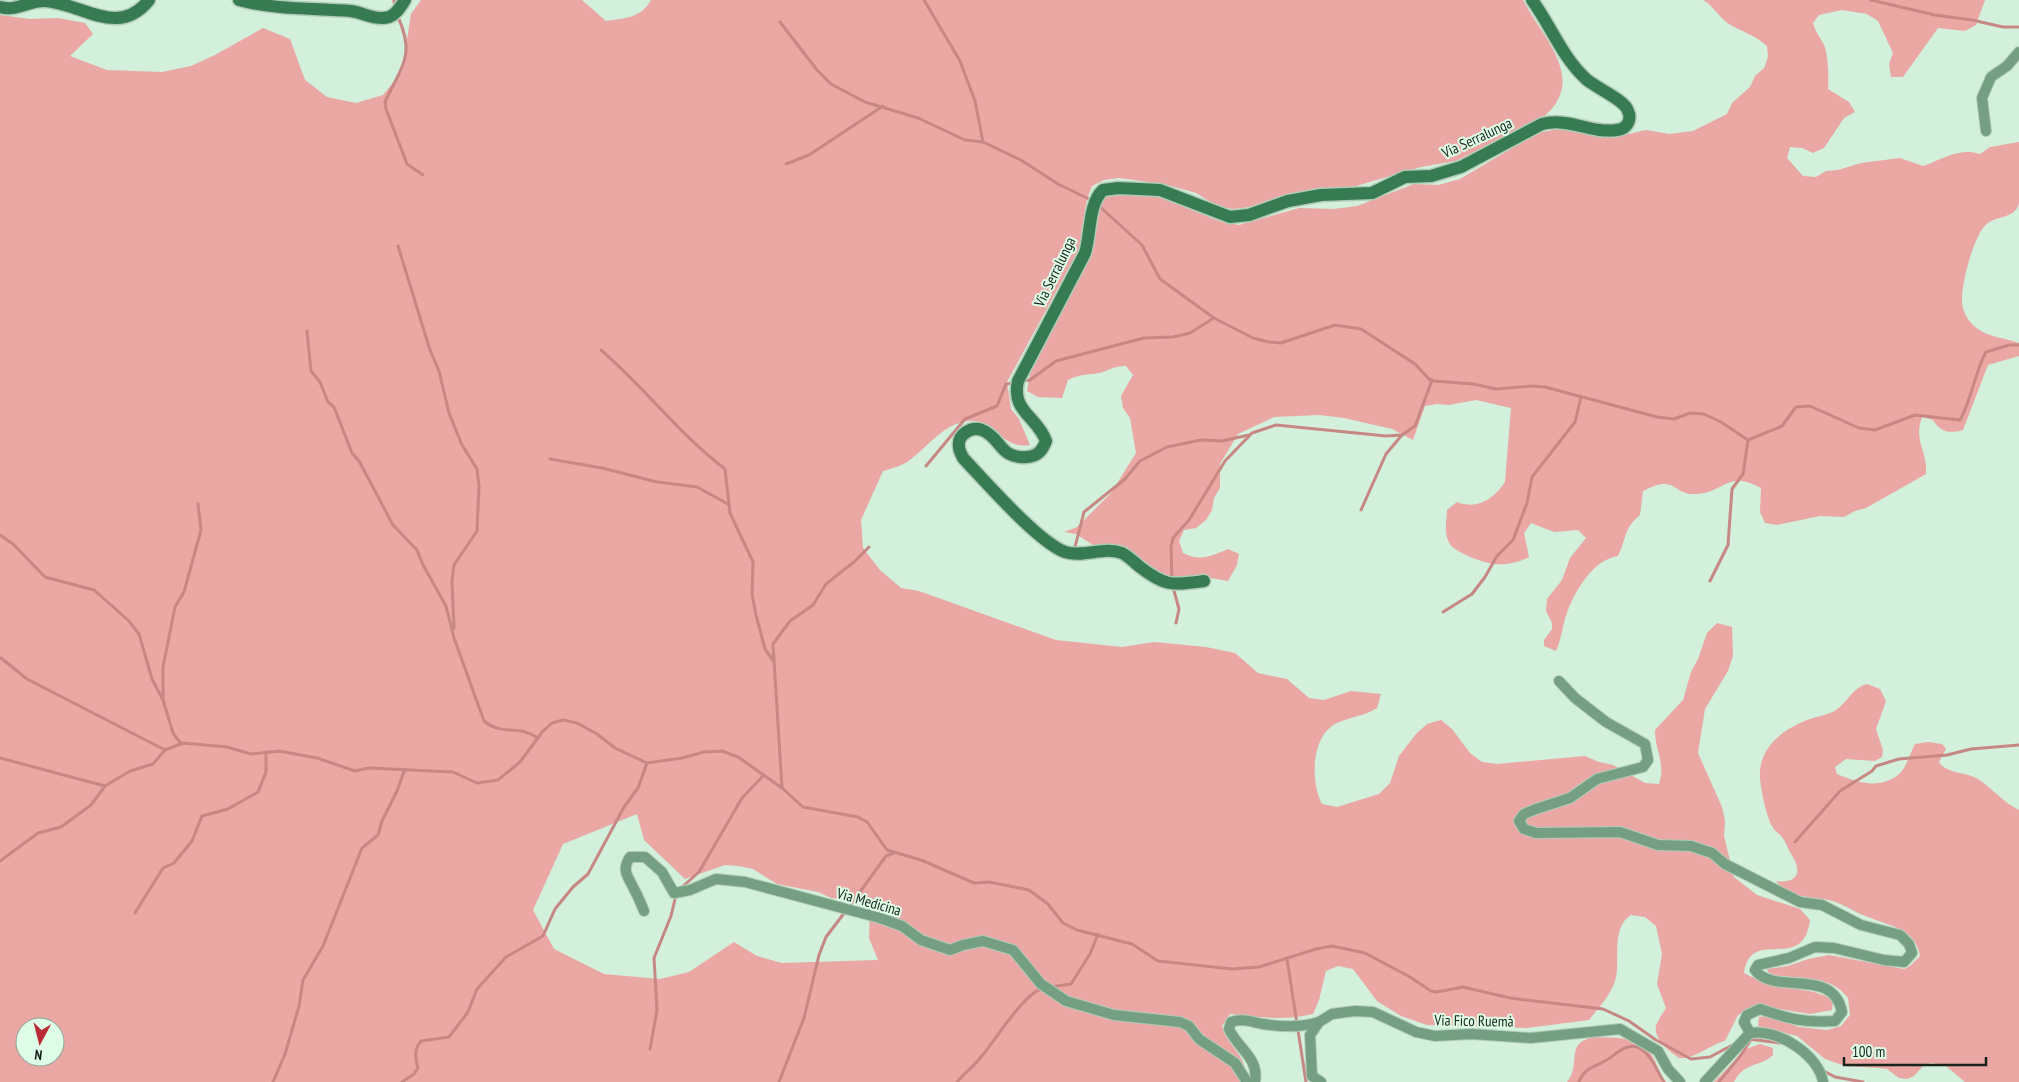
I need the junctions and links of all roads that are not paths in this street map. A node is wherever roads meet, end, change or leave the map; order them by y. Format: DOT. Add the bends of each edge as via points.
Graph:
graph roads {
  1 [pos="149,0"];
  2 [pos="239,0"];
  3 [pos="405,0"];
  4 [pos="1532,0"];
  5 [pos="0,8"];
  6 [pos="2019,52"];
  7 [pos="1986,131"];
  8 [pos="1204,581"];
  9 [pos="1559,682"];
  10 [pos="644,911"];
  11 [pos="1319,1022"];
  12 [pos="1750,1033"];
  13 [pos="1247,1082"];
  14 [pos="1255,1082"];
  15 [pos="1321,1082"];
  16 [pos="1680,1082"];
  17 [pos="1705,1082"];
  18 [pos="1823,1082"];
  1 -- 5 [label="street" via="135,14 116,18 87,14 38,0 8,10"];
  2 -- 3 [label="street" via="295,10 353,12 381,18 396,13"];
  4 -- 8 [label="street, Via Serralunga" via="1575,68 1626,105 1629,122 1624,128 1616,131 1556,121 1542,124 1461,167 1431,176 1405,177 1372,193 1321,195 1288,201 1249,215 1230,217 1160,190 1103,190 1093,206 1085,253 1018,381 1018,402 1042,430 1046,441 1043,449 1036,455 1016,458 982,430 972,430 959,438 963,458 1022,518 1064,552 1113,551 1123,554 1159,581 1177,585"];
  6 -- 7 [label="street" via="1991,77 1982,98"];
  9 -- 12 [label="street" via="1606,722 1645,744 1648,760 1643,767 1597,779 1570,798 1524,814 1520,820 1524,829 1536,834 1620,832 1658,845 1690,846 1712,853 1725,864 1800,902 1822,905 1861,925 1900,935 1909,944 1912,953 1904,962 1815,947 1789,958 1758,965 1755,970 1759,975 1783,982 1818,985 1832,992 1842,1012 1835,1021 1815,1022 1790,1020 1760,1009 1747,1015 1744,1022"];
  10 -- 13 [label="street, Via Medicina" via="625,876 625,865 630,857 645,857 662,872 674,893 716,879 745,882 880,918 902,926 921,940 950,950 983,941 1013,950 1041,984 1066,1001 1100,1012 1160,1018 1189,1026 1200,1039 1235,1063"];
  11 -- 14 [label="street" via="1302,1027 1240,1019 1231,1022 1229,1029 1233,1038 1250,1056 1257,1072"];
  11 -- 15 [label="street" via="1310,1035 1309,1052 1312,1076"];
  11 -- 16 [label="street, Via Fico Ruemà" via="1332,1014 1373,1012 1416,1032 1435,1036 1471,1034 1531,1038 1620,1028 1658,1051"];
  12 -- 17 [label="street"];
  12 -- 18 [label="street" via="1783,1038 1814,1060"];
}
